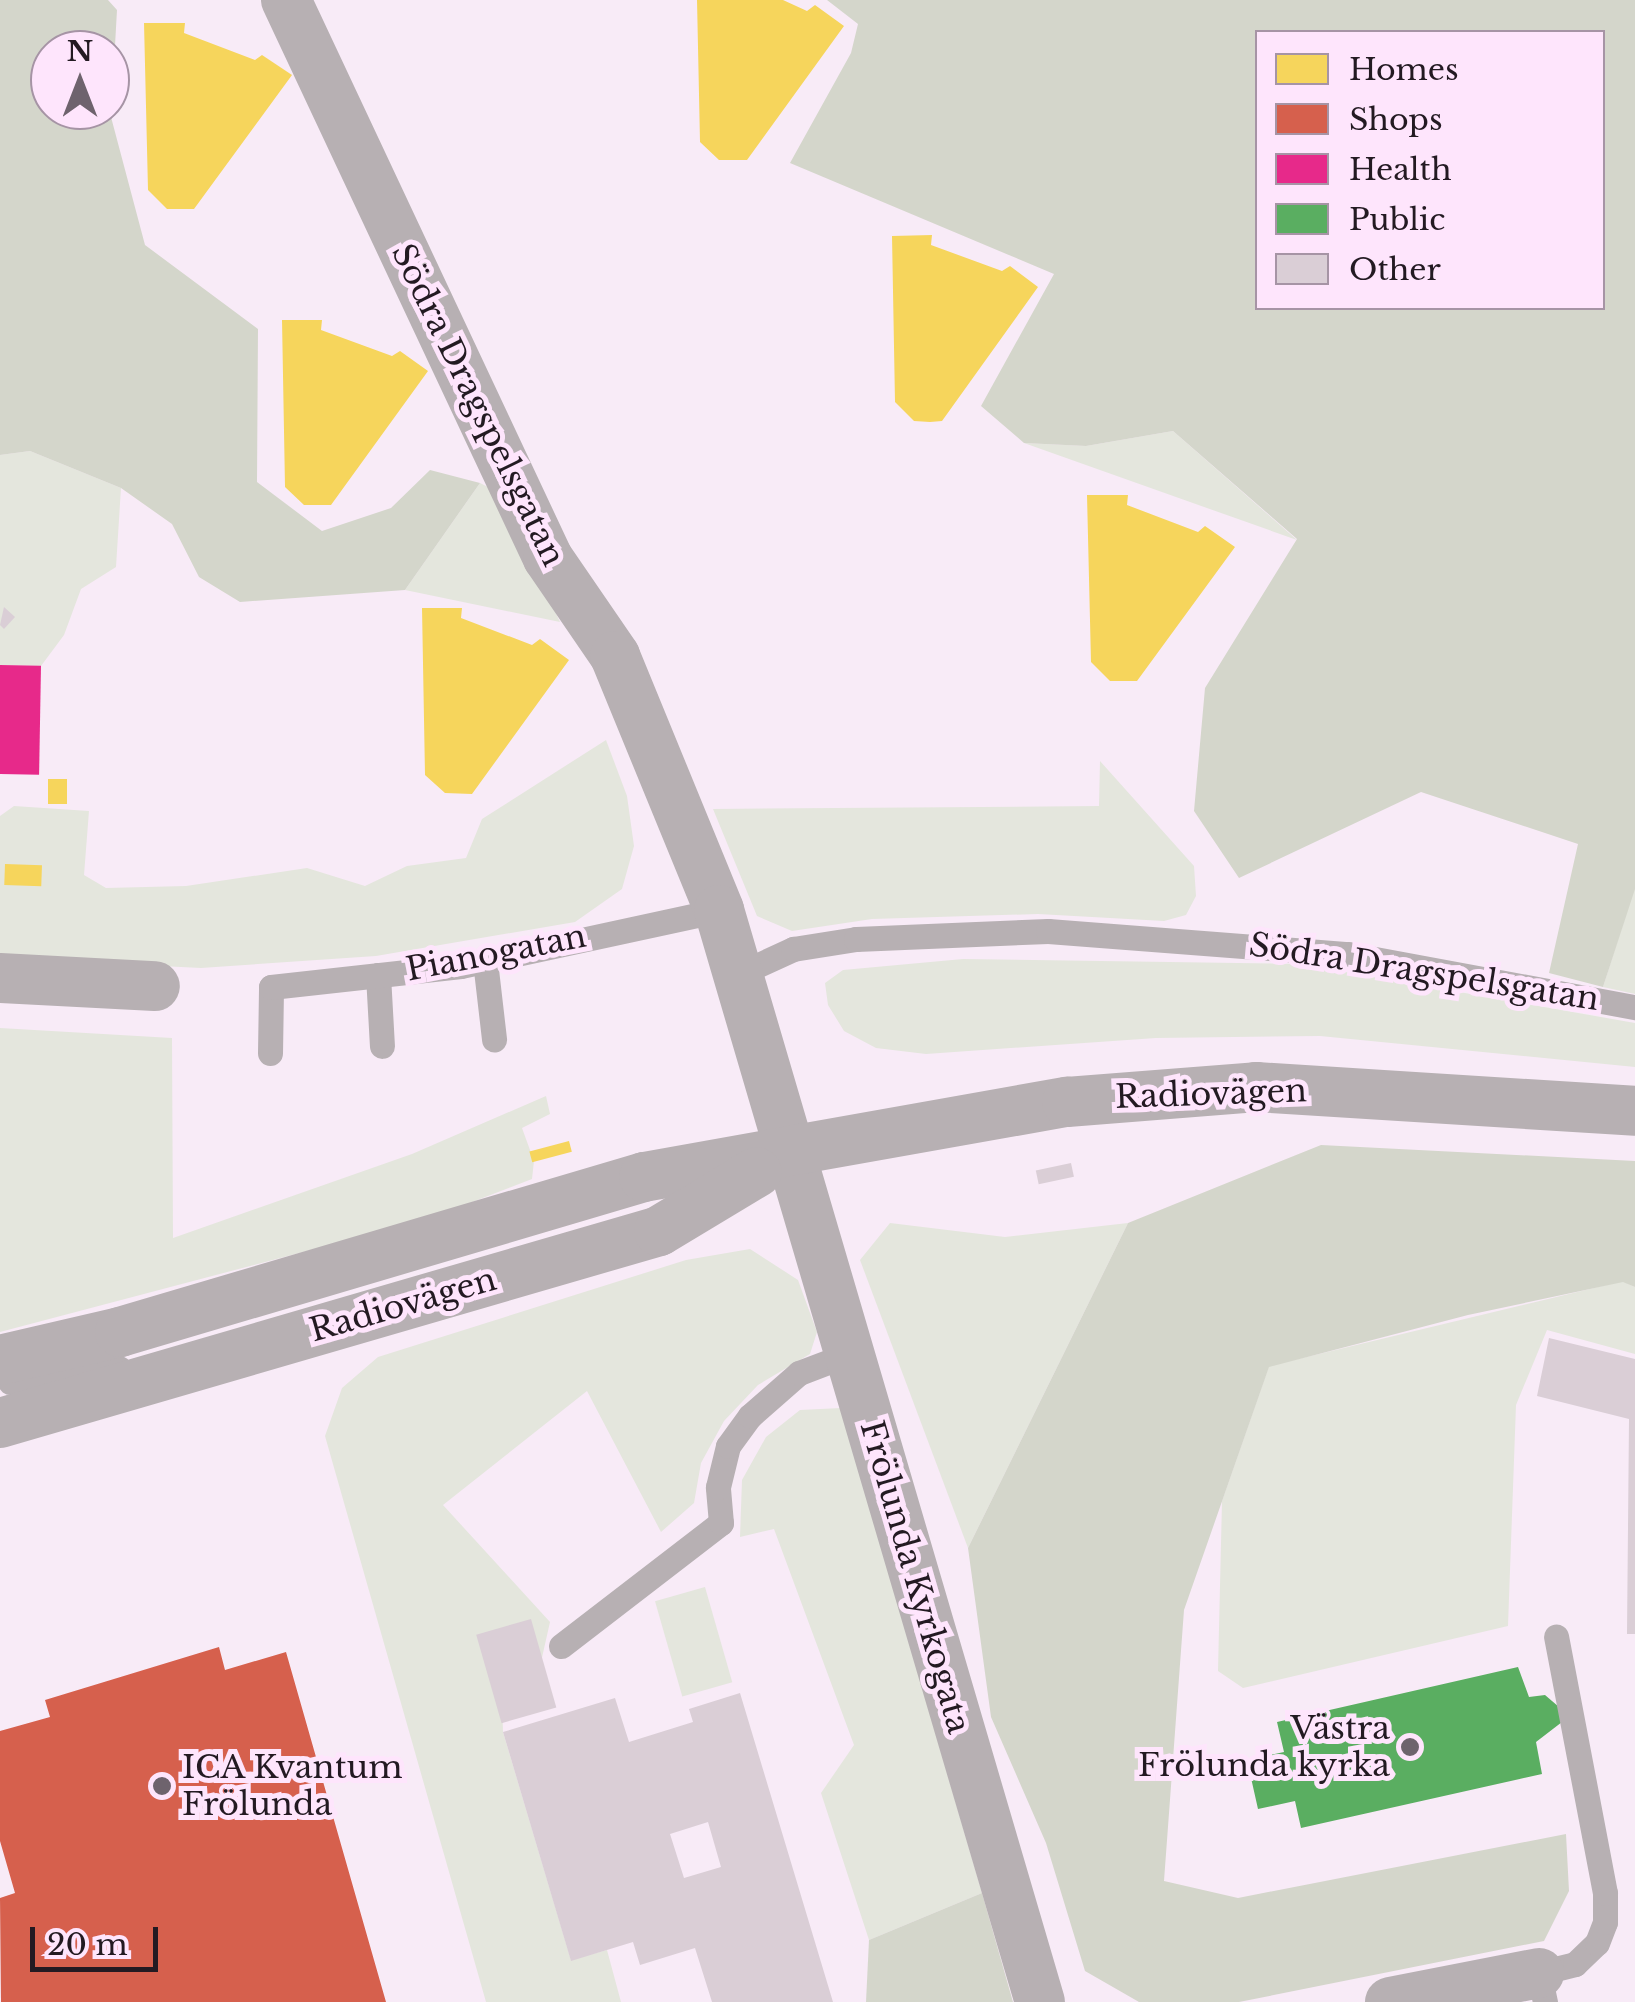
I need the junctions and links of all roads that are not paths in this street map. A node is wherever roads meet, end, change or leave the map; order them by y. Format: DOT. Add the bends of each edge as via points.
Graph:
graph roads {
  1 [pos="286,0"];
  2 [pos="720,910"];
  3 [pos="485,960"];
  4 [pos="739,974"];
  5 [pos="378,975"];
  6 [pos="0,978"];
  7 [pos="155,986"];
  8 [pos="1635,1007"];
  9 [pos="494,1039"];
  10 [pos="382,1046"];
  11 [pos="270,1053"];
  12 [pos="1635,1112"];
  13 [pos="791,1152"];
  14 [pos="849,1354"];
  15 [pos="2,1387"];
  16 [pos="1556,1637"];
  17 [pos="561,1646"];
  18 [pos="1542,1988"];
  19 [pos="1470,1994"];
  20 [pos="1040,2002"];
  21 [pos="1390,2002"];
  1 -- 2 [label="street, Södra Dragspelsgatan" via="548,558 616,656"];
  2 -- 3 [label="lane, Pianogatan"];
  2 -- 4 [label="street, Södra Dragspelsgatan"];
  3 -- 5 [label="lane, Pianogatan"];
  3 -- 9 [label="lane"];
  4 -- 8 [label="lane, Södra Dragspelsgatan" via="793,949 856,939 1048,930 1348,954"];
  4 -- 13 [label="street, Södra Dragspelsgatan"];
  5 -- 10 [label="lane"];
  5 -- 11 [label="lane, Pianogatan" via="271,987"];
  6 -- 7 [label="street"];
  12 -- 13 [label="street, Radiovägen" via="1388,1091 1200,1088 1067,1102"];
  13 -- 14 [label="street, Frölunda Kyrkogata"];
  13 -- 15 [label="street, Radiovägen" via="628,1181 120,1332"];
  13 -- 15 [label="street, Radiovägen" via="659,1231 247,1351"];
  14 -- 17 [label="lane" via="798,1373 750,1416 728,1446 718,1487 721,1522"];
  14 -- 20 [label="street, Frölunda Kyrkogata"];
  16 -- 18 [label="lane" via="1606,1894 1605,1922 1597,1944"];
  18 -- 19 [label="street"];
  19 -- 21 [label="street"];
}
